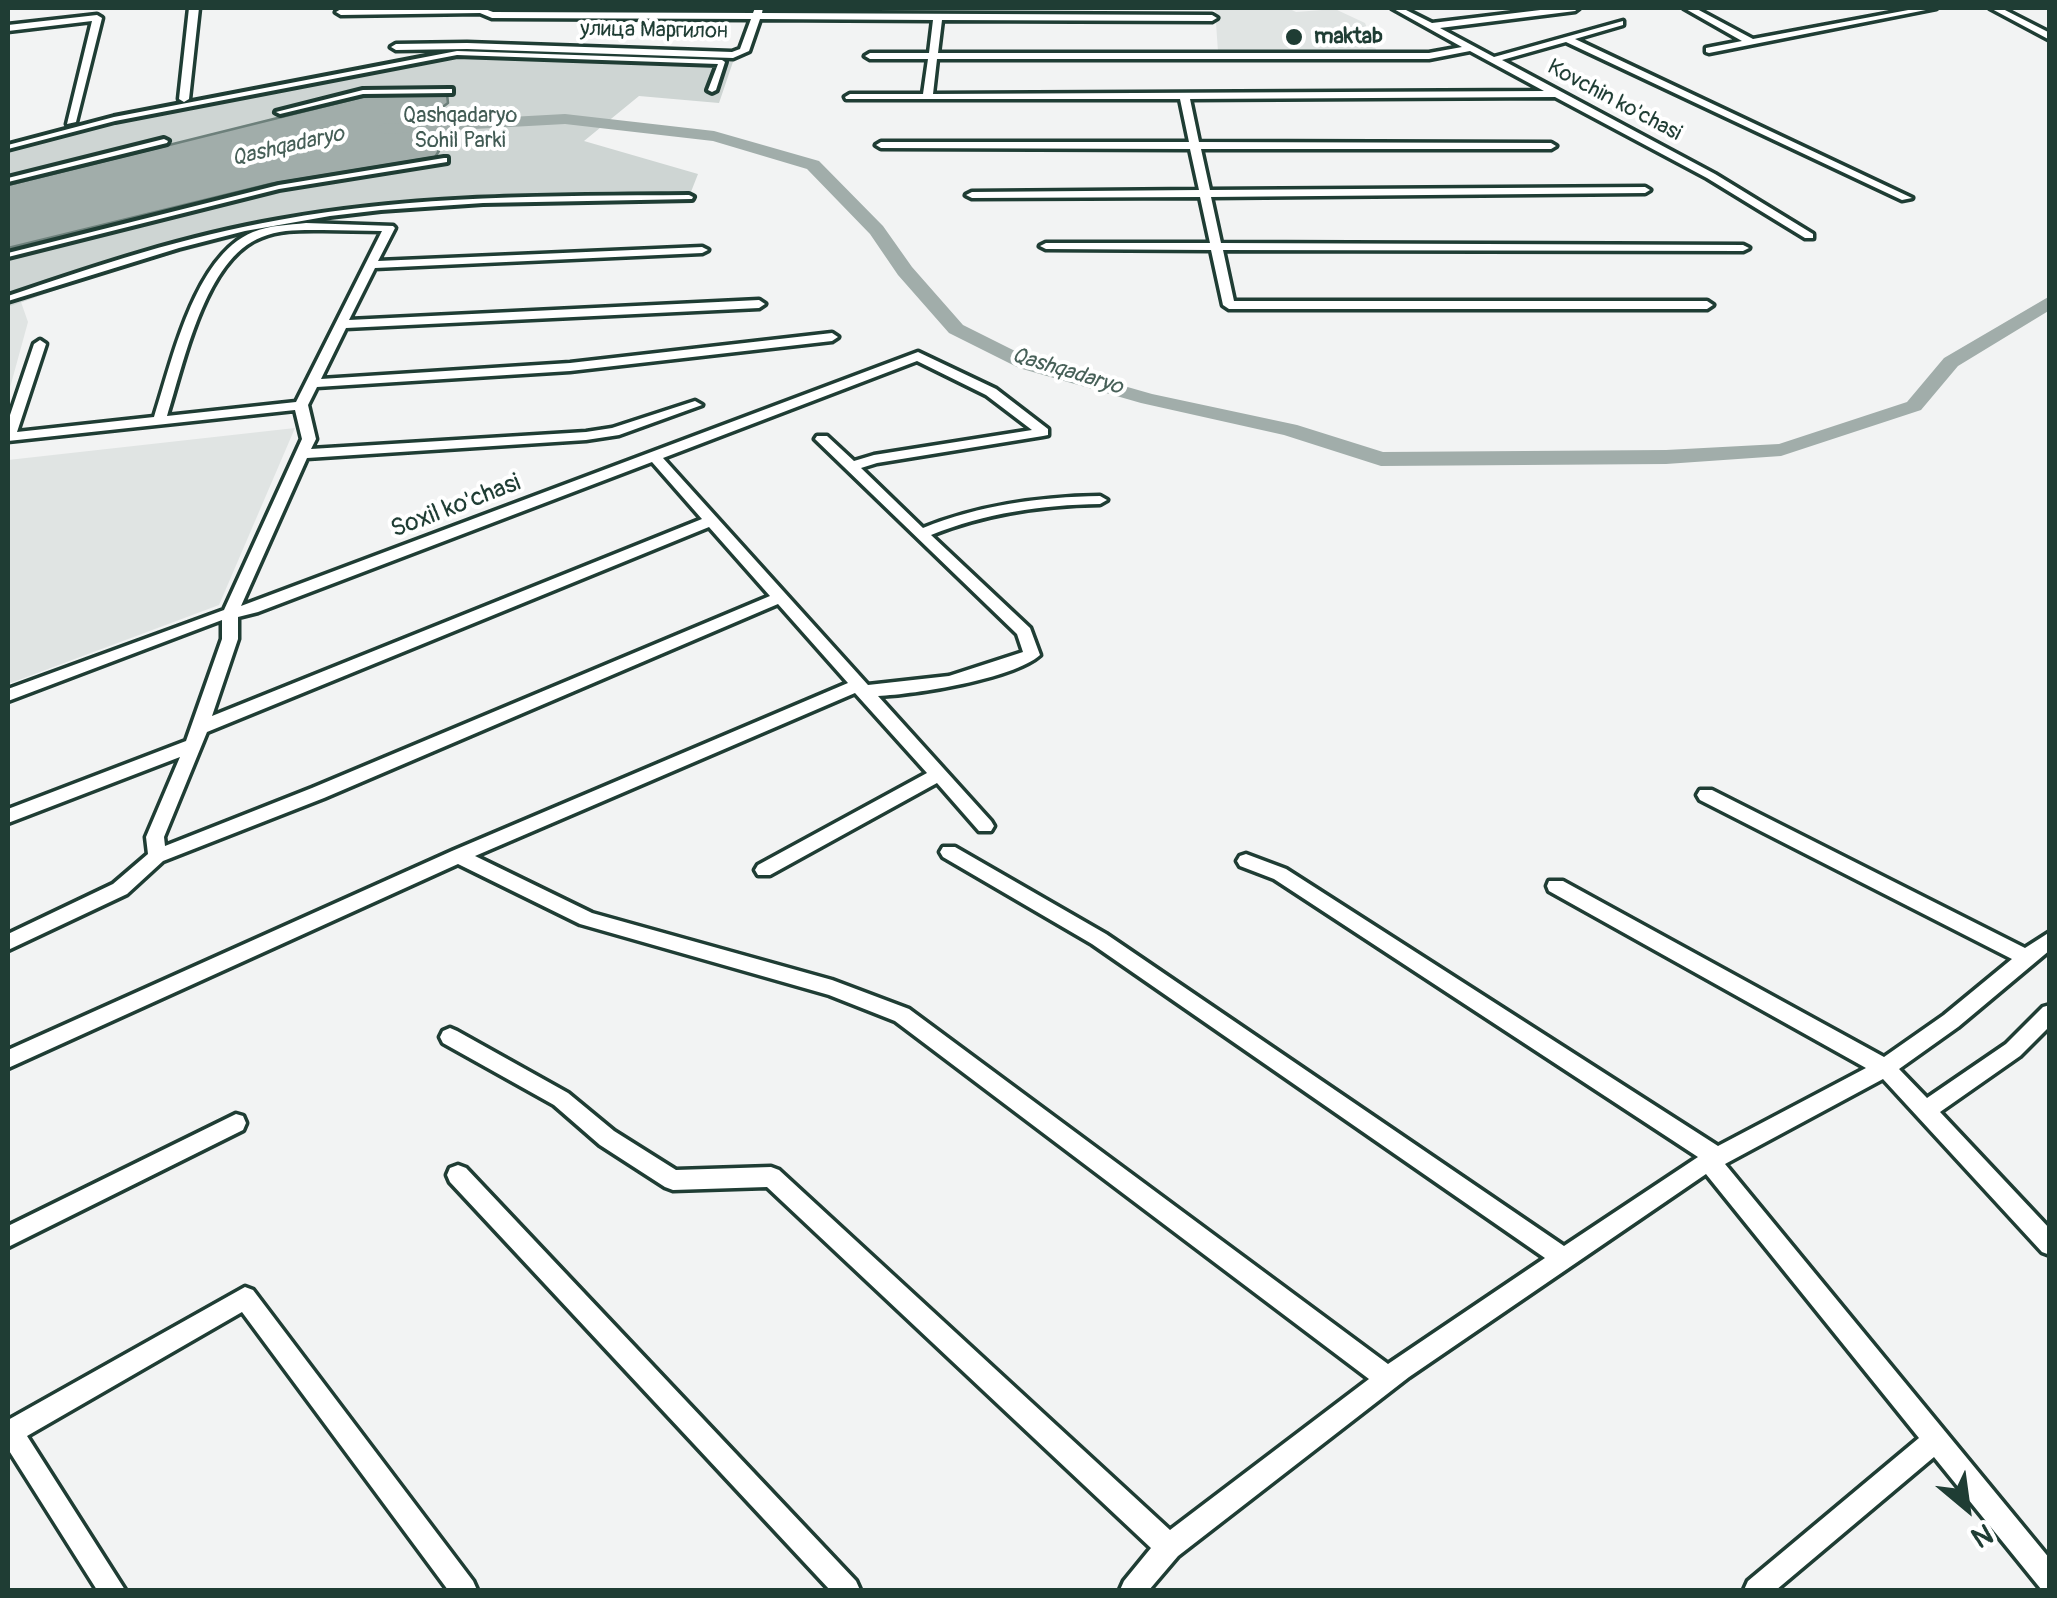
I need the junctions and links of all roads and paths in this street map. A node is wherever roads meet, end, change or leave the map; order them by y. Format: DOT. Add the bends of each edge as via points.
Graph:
graph roads {
  1 [pos="194,8"];
  2 [pos="344,8"];
  3 [pos="1396,8"];
  4 [pos="1576,8"];
  5 [pos="1688,8"];
  6 [pos="1931,8"];
  7 [pos="1995,8"];
  8 [pos="758,12"];
  9 [pos="831,12"];
  10 [pos="912,12"];
  11 [pos="489,14"];
  12 [pos="938,17"];
  13 [pos="1212,18"];
  14 [pos="1620,23"];
  15 [pos="1431,26"];
  16 [pos="8,28"];
  17 [pos="2047,35"];
  18 [pos="1568,40"];
  19 [pos="1753,43"];
  20 [pos="467,46"];
  21 [pos="396,48"];
  22 [pos="1472,48"];
  23 [pos="1709,50"];
  24 [pos="933,55"];
  25 [pos="870,56"];
  26 [pos="1493,60"];
  27 [pos="712,90"];
  28 [pos="449,91"];
  29 [pos="1560,94"];
  30 [pos="928,96"];
  31 [pos="1184,96"];
  32 [pos="850,97"];
  33 [pos="184,99"];
  34 [pos="280,112"];
  35 [pos="71,122"];
  36 [pos="164,141"];
  37 [pos="881,145"];
  38 [pos="1195,145"];
  39 [pos="1550,146"];
  40 [pos="8,147"];
  41 [pos="444,160"];
  42 [pos="8,180"];
  43 [pos="1645,190"];
  44 [pos="1206,192"];
  45 [pos="972,195"];
  46 [pos="689,197"];
  47 [pos="1906,198"];
  48 [pos="1809,236"];
  49 [pos="1046,246"];
  50 [pos="1217,246"];
  51 [pos="1743,248"];
  52 [pos="702,250"];
  53 [pos="8,255"];
  54 [pos="371,265"];
  55 [pos="8,300"];
  56 [pos="759,304"];
  57 [pos="1707,305"];
  58 [pos="342,324"];
  59 [pos="832,337"];
  60 [pos="40,344"];
  61 [pos="312,383"];
  62 [pos="302,405"];
  63 [pos="695,405"];
  64 [pos="159,420"];
  65 [pos="822,440"];
  66 [pos="302,454"];
  67 [pos="654,456"];
  68 [pos="850,466"];
  69 [pos="1100,500"];
  70 [pos="710,522"];
  71 [pos="922,534"];
  72 [pos="780,597"];
  73 [pos="230,614"];
  74 [pos="859,688"];
  75 [pos="8,695"];
  76 [pos="200,728"];
  77 [pos="190,746"];
  78 [pos="938,775"];
  79 [pos="1706,795"];
  80 [pos="8,816"];
  81 [pos="985,826"];
  82 [pos="949,852"];
  83 [pos="157,856"];
  84 [pos="458,856"];
  85 [pos="1246,861"];
  86 [pos="764,870"];
  87 [pos="1556,886"];
  88 [pos="2050,938"];
  89 [pos="8,942"];
  90 [pos="2026,957"];
  91 [pos="2049,1015"];
  92 [pos="450,1037"];
  93 [pos="8,1059"];
  94 [pos="1885,1068"];
  95 [pos="1924,1111"];
  96 [pos="236,1123"];
  97 [pos="1713,1159"];
  98 [pos="458,1176"];
  99 [pos="8,1237"];
  100 [pos="2050,1245"];
  101 [pos="1565,1259"];
  102 [pos="1390,1380"];
  103 [pos="9,1432"];
  104 [pos="1935,1440"];
  105 [pos="1169,1547"];
  106 [pos="2050,1580"];
  107 [pos="112,1590"];
  108 [pos="464,1590"];
  109 [pos="847,1590"];
  110 [pos="1133,1590"];
  111 [pos="1757,1590"];
  1 -- 33 [label="street"];
  2 -- 11 [label="street"];
  3 -- 15 [label="street, Kovchin ko'chasi"];
  4 -- 15 [label="street"];
  5 -- 19 [label="street"];
  6 -- 19 [label="street"];
  7 -- 17 [label="street"];
  8 -- 9 [label="street"];
  8 -- 11 [label="street"];
  8 -- 20 [label="street, улица Маргилон" via="744,51 733,55"];
  9 -- 10 [label="street"];
  10 -- 12 [label="street"];
  11 -- 20 [label="street"];
  12 -- 13 [label="street"];
  12 -- 24 [label="street"];
  14 -- 18 [label="street"];
  15 -- 22 [label="street, Kovchin ko'chasi"];
  16 -- 35 [label="street" via="96,18"];
  18 -- 26 [label="street"];
  18 -- 47 [label="street"];
  19 -- 23 [label="street"];
  20 -- 21 [label="street, улица Маргилон"];
  22 -- 24 [label="street" via="1430,56"];
  22 -- 26 [label="street, Kovchin ko'chasi"];
  24 -- 25 [label="street"];
  24 -- 30 [label="street"];
  26 -- 29 [label="street, Kovchin ko'chasi"];
  27 -- 40 [label="street" via="722,62 457,52 114,118"];
  28 -- 34 [label="street" via="363,92"];
  29 -- 31 [label="street"];
  29 -- 48 [label="street, Kovchin ko'chasi"];
  30 -- 31 [label="street"];
  30 -- 32 [label="street"];
  31 -- 38 [label="street"];
  36 -- 42 [label="street"];
  37 -- 38 [label="street"];
  38 -- 39 [label="street"];
  38 -- 44 [label="street"];
  41 -- 53 [label="street" via="279,188"];
  43 -- 44 [label="street"];
  44 -- 45 [label="street"];
  44 -- 50 [label="street"];
  46 -- 55 [label="street" via="410,204 331,214 182,244"];
  49 -- 50 [label="street"];
  50 -- 51 [label="street"];
  50 -- 57 [label="street" via="1229,305"];
  52 -- 54 [label="street"];
  54 -- 58 [label="street"];
  54 -- 64 [label="street" via="390,228 298,228 244,239 222,258 208,285"];
  56 -- 58 [label="street"];
  58 -- 61 [label="street"];
  59 -- 61 [label="street" via="570,367"];
  60 -- 64 [label="street" via="10,437"];
  61 -- 62 [label="street"];
  62 -- 64 [label="street"];
  62 -- 66 [label="street" via="309,439"];
  63 -- 66 [label="street" via="586,436"];
  65 -- 68 [label="street"];
  66 -- 73 [label="street"];
  67 -- 68 [label="street, Soxil ko'chasi" via="918,356 991,392 1044,432"];
  67 -- 70 [label="street"];
  67 -- 73 [label="street, Soxil ko'chasi"];
  68 -- 71 [label="street"];
  69 -- 71 [label="street" via="1042,500 953,520"];
  70 -- 72 [label="street"];
  70 -- 76 [label="street"];
  71 -- 74 [label="street" via="1024,632 1032,655 972,678 907,690"];
  72 -- 74 [label="street"];
  72 -- 83 [label="street"];
  73 -- 75 [label="street, Soxil ko'chasi"];
  73 -- 76 [label="street" via="230,639"];
  74 -- 78 [label="street"];
  74 -- 84 [label="street"];
  76 -- 77 [label="street"];
  77 -- 80 [label="street"];
  77 -- 83 [label="street" via="155,837"];
  78 -- 81 [label="street"];
  78 -- 86 [label="street"];
  79 -- 90 [label="street"];
  82 -- 101 [label="street" via="1099,939"];
  83 -- 89 [label="street" via="120,888"];
  84 -- 93 [label="street"];
  84 -- 102 [label="street" via="587,920 832,988 902,1015"];
  85 -- 97 [label="street" via="1280,874"];
  87 -- 94 [label="street"];
  88 -- 90 [label="street"];
  90 -- 94 [label="street"];
  91 -- 95 [label="street" via="2014,1050"];
  92 -- 105 [label="street" via="561,1098 607,1138 673,1180 772,1177"];
  94 -- 95 [label="street"];
  94 -- 97 [label="street"];
  95 -- 100 [label="street"];
  96 -- 99 [label="street"];
  97 -- 101 [label="street"];
  97 -- 104 [label="street"];
  98 -- 109 [label="street"];
  101 -- 102 [label="street"];
  102 -- 105 [label="street"];
  103 -- 107 [label="street"];
  103 -- 108 [label="street" via="245,1298"];
  104 -- 106 [label="street"];
  104 -- 111 [label="street"];
  105 -- 110 [label="street"];
}
